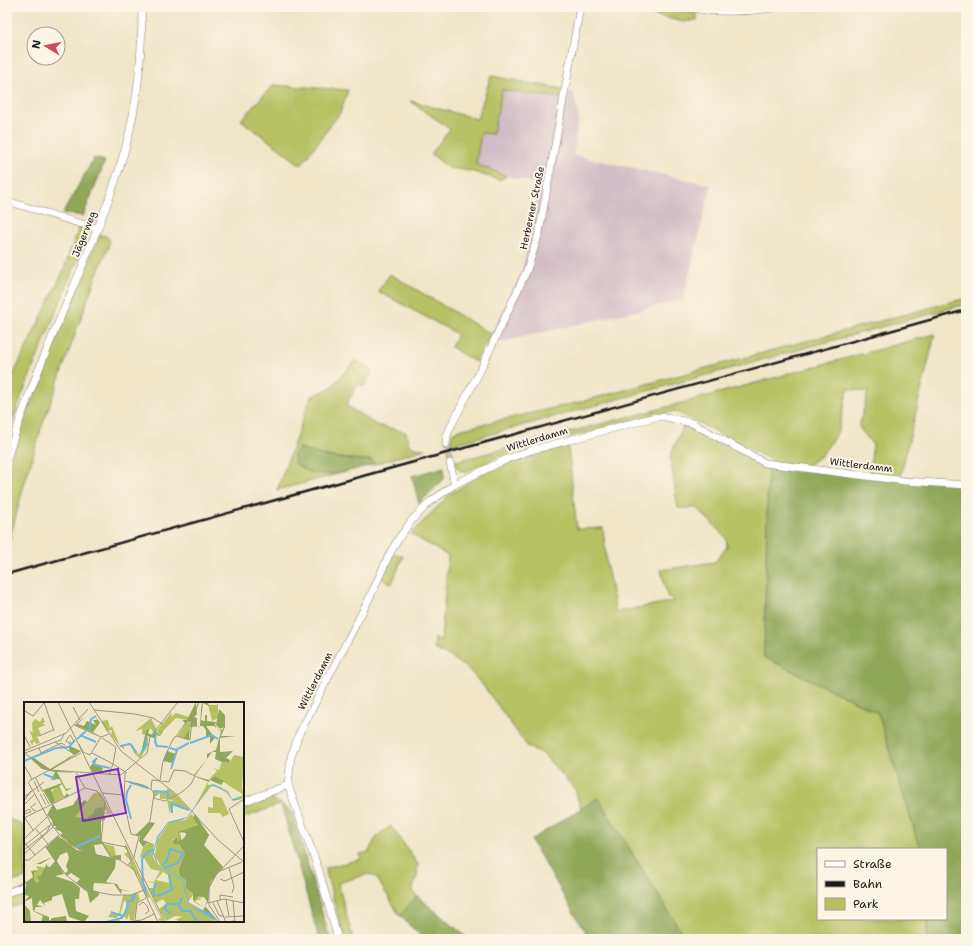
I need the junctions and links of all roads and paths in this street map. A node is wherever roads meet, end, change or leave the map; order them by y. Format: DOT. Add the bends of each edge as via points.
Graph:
graph roads {
  1 [pos="142,7"];
  2 [pos="580,7"];
  3 [pos="687,7"];
  4 [pos="778,7"];
  5 [pos="7,201"];
  6 [pos="98,229"];
  7 [pos="446,444"];
  8 [pos="7,459"];
  9 [pos="450,463"];
  10 [pos="455,484"];
  11 [pos="966,485"];
  12 [pos="288,785"];
  13 [pos="244,802"];
  14 [pos="24,886"];
  15 [pos="7,893"];
  16 [pos="338,939"];
  1 -- 6 [label="street, Jägerweg" via="140,72 133,116 124,154"];
  2 -- 7 [label="street, Herberner Straße" via="533,254 480,371 450,429"];
  3 -- 4 [label="street" via="731,11"];
  5 -- 6 [label="street"];
  6 -- 8 [label="street, Jägerweg" via="46,352"];
  9 -- 10 [label="street"];
  10 -- 11 [label="street, Wittlerdamm" via="532,450 641,420 666,417 692,424 765,463 905,481"];
  10 -- 12 [label="street, Wittlerdamm" via="430,502 412,520 389,555 299,734 291,757"];
  12 -- 13 [label="street"];
  12 -- 16 [label="street, Wittlerdamm" via="319,871"];
  14 -- 15 [label="street"];
}
